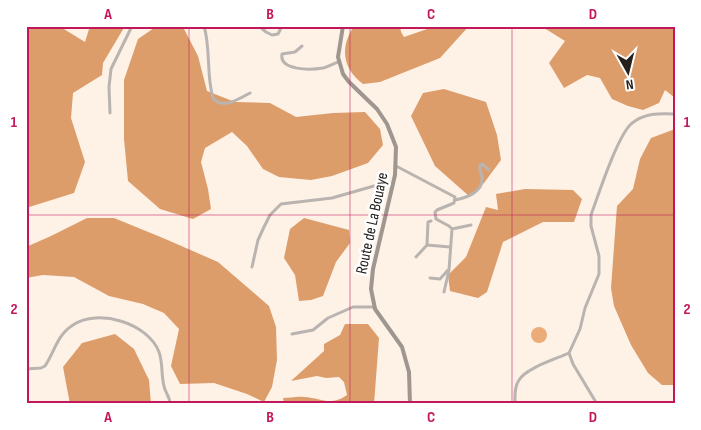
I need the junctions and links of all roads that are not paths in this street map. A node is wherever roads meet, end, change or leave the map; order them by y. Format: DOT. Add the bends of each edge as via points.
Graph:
graph roads {
  1 [pos="132,26"];
  2 [pos="204,26"];
  3 [pos="258,26"];
  4 [pos="282,26"];
  5 [pos="342,26"];
  6 [pos="302,46"];
  7 [pos="338,62"];
  8 [pos="250,93"];
  9 [pos="110,113"];
  10 [pos="675,114"];
  11 [pos="396,166"];
  12 [pos="489,170"];
  13 [pos="393,185"];
  14 [pos="455,200"];
  15 [pos="431,221"];
  16 [pos="471,226"];
  17 [pos="452,230"];
  18 [pos="427,245"];
  19 [pos="450,247"];
  20 [pos="416,257"];
  21 [pos="252,267"];
  22 [pos="448,270"];
  23 [pos="430,278"];
  24 [pos="444,292"];
  25 [pos="375,307"];
  26 [pos="292,334"];
  27 [pos="569,353"];
  28 [pos="26,369"];
  29 [pos="170,404"];
  30 [pos="410,404"];
  31 [pos="515,404"];
  32 [pos="597,404"];
  1 -- 9 [label="street" via="111,69"];
  2 -- 8 [label="street" via="212,98 220,104 228,103"];
  3 -- 4 [label="street" via="272,35 278,34"];
  5 -- 7 [label="main road"];
  6 -- 7 [label="street" via="295,52 282,54 283,63 314,69"];
  7 -- 11 [label="main road, Route de La Bouaye" via="349,82 387,124 396,147"];
  10 -- 27 [label="street" via="654,113 631,124 614,155 591,215 599,274 590,290 580,329"];
  11 -- 13 [label="main road, Route de La Bouaye"];
  11 -- 14 [label="street" via="452,195"];
  12 -- 14 [label="street" via="480,165 482,178 478,191"];
  13 -- 21 [label="street" via="374,186 332,198 281,204 270,215 258,240"];
  13 -- 25 [label="main road, Route de La Bouaye" via="372,269 371,289"];
  14 -- 17 [label="street" via="437,210 435,216"];
  15 -- 18 [label="street" via="428,222"];
  16 -- 17 [label="street"];
  17 -- 19 [label="street"];
  18 -- 19 [label="street"];
  18 -- 20 [label="street"];
  19 -- 22 [label="street"];
  22 -- 23 [label="street" via="440,279"];
  22 -- 24 [label="street"];
  25 -- 26 [label="street" via="352,307 328,318 313,330"];
  25 -- 30 [label="main road, Route de La Bouaye" via="402,347 409,372"];
  27 -- 31 [label="street" via="520,378"];
  27 -- 32 [label="street"];
  28 -- 29 [label="street" via="45,366 60,336 79,321 96,316 119,321 134,326 149,337 158,350"];
}
